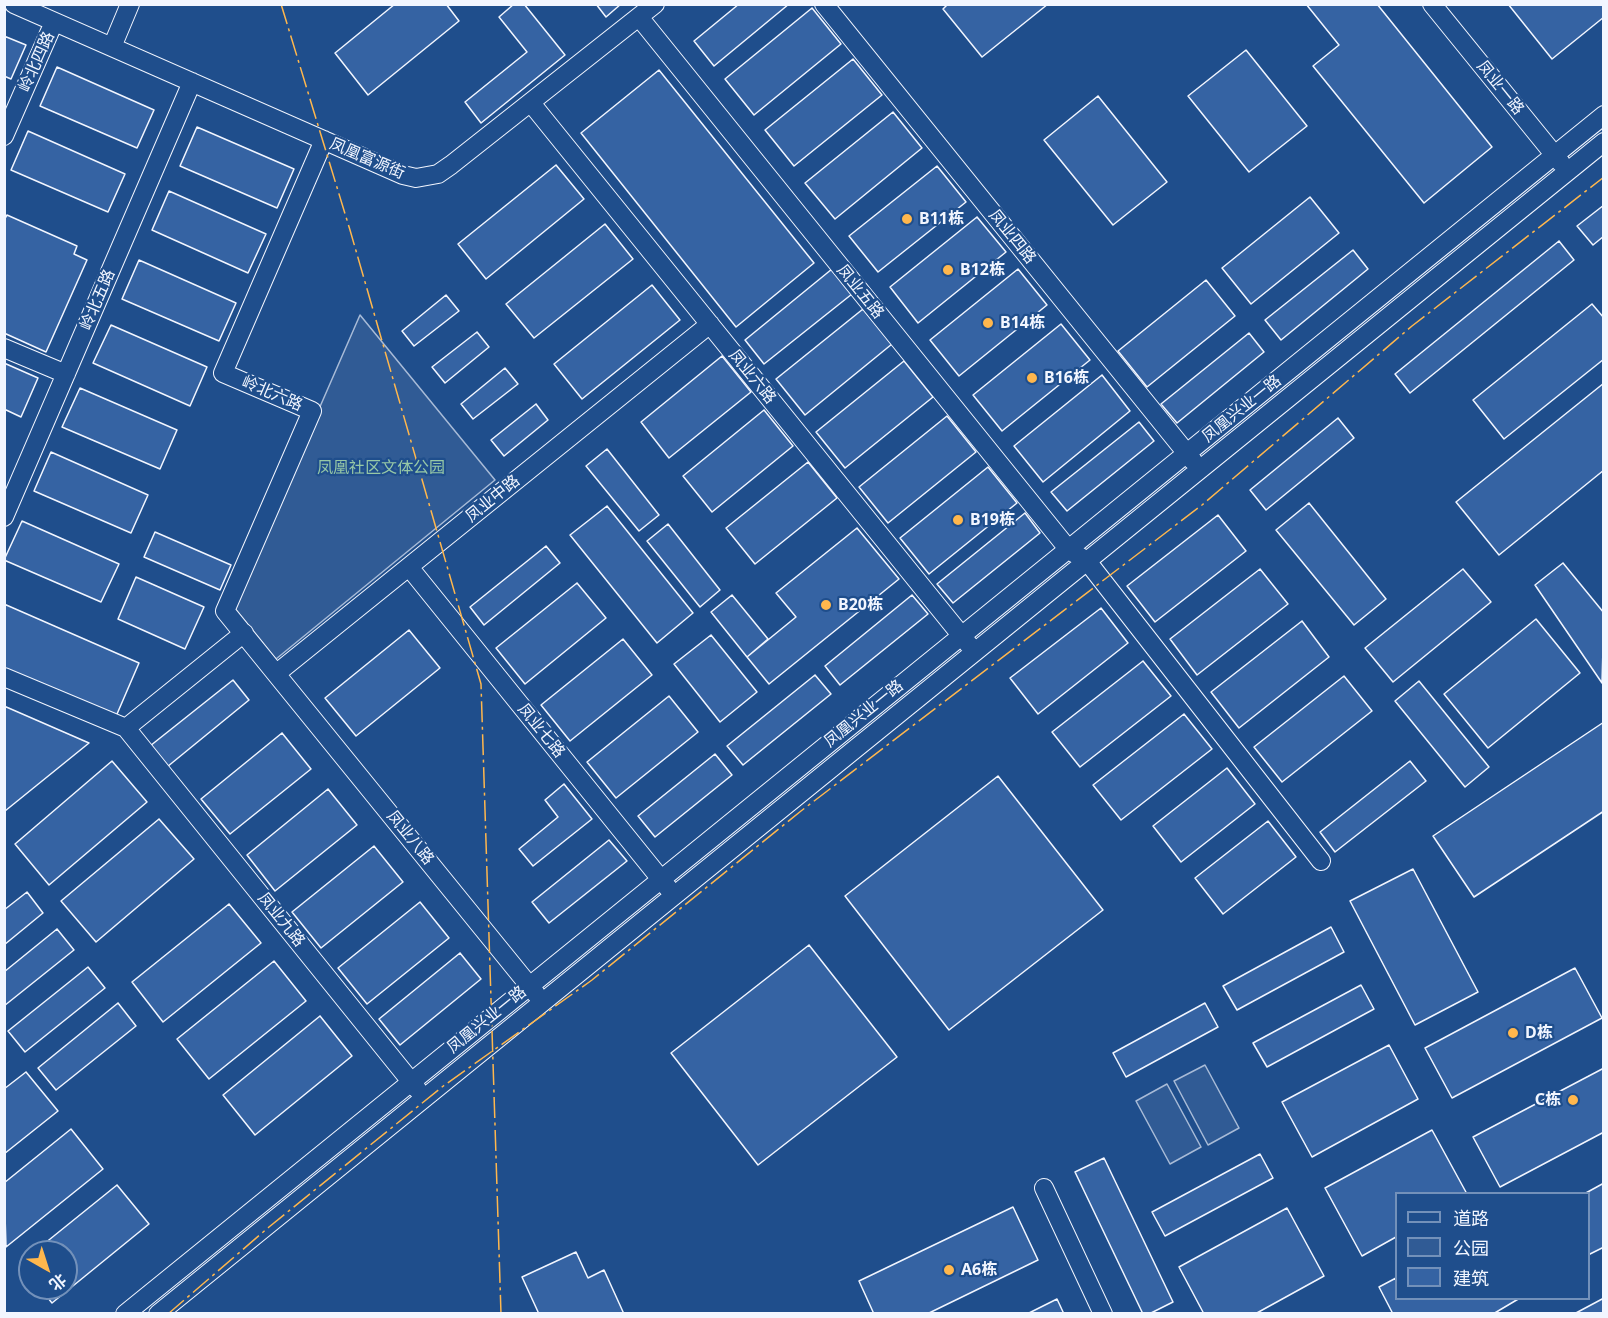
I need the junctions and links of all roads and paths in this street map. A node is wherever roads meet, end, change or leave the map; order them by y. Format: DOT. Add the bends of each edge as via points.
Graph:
graph roads {
  1 [pos="14,4"];
  2 [pos="130,4"];
  3 [pos="655,4"];
  4 [pos="824,4"];
  5 [pos="1432,4"];
  6 [pos="639,17"];
  7 [pos="54,22"];
  8 [pos="112,47"];
  9 [pos="192,82"];
  10 [pos="531,103"];
  11 [pos="1604,115"];
  12 [pos="4,136"];
  13 [pos="324,140"];
  14 [pos="1604,142"];
  15 [pos="1554,155"];
  16 [pos="1567,171"];
  17 [pos="710,324"];
  18 [pos="4,348"];
  19 [pos="66,374"];
  20 [pos="1186,454"];
  21 [pos="1199,470"];
  22 [pos="4,517"];
  23 [pos="1069,550"];
  24 [pos="1087,561"];
  25 [pos="409,567"];
  26 [pos="244,633"];
  27 [pos="961,636"];
  28 [pos="974,652"];
  29 [pos="277,673"];
  30 [pos="4,677"];
  31 [pos="126,728"];
  32 [pos="1321,861"];
  33 [pos="661,879"];
  34 [pos="674,896"];
  35 [pos="529,986"];
  36 [pos="543,1002"];
  37 [pos="411,1082"];
  38 [pos="424,1098"];
  39 [pos="1044,1188"];
  40 [pos="125,1314"];
  41 [pos="158,1314"];
  42 [pos="1103,1314"];
  1 -- 7 [label="street, 凤凰富源街"];
  2 -- 8 [label="street"];
  3 -- 6 [label="street, 凤凰富源街"];
  4 -- 20 [label="street, 凤业四路"];
  5 -- 15 [label="street, 凤业一路"];
  6 -- 10 [label="street, 凤凰富源街"];
  6 -- 23 [label="street, 凤业五路"];
  7 -- 8 [label="street, 凤凰富源街"];
  7 -- 12 [label="street, 岭北四路"];
  8 -- 9 [label="street, 凤凰富源街"];
  9 -- 13 [label="street, 凤凰富源街"];
  9 -- 19 [label="street, 岭北五路"];
  10 -- 13 [label="street, 凤凰富源街" via="451,165 428,178 403,175"];
  10 -- 17 [label="street, 凤业六路"];
  11 -- 15 [label="street, 凤凰兴业一路"];
  13 -- 26 [label="street, 岭北六路" via="223,373 312,411 225,611"];
  14 -- 16 [label="street, 凤凰兴业一路"];
  15 -- 16 [label="street, 凤业一路"];
  15 -- 20 [label="street, 凤凰兴业一路"];
  16 -- 21 [label="street, 凤凰兴业一路"];
  17 -- 25 [label="street, 凤业中路"];
  17 -- 27 [label="street, 凤业六路"];
  18 -- 19 [label="street"];
  19 -- 22 [label="street, 岭北五路"];
  20 -- 21 [label="street, 凤业四路"];
  20 -- 23 [label="street, 凤凰兴业一路"];
  21 -- 24 [label="street, 凤凰兴业一路"];
  23 -- 24 [label="street, 凤业五路"];
  23 -- 27 [label="street, 凤凰兴业一路"];
  24 -- 28 [label="street, 凤凰兴业一路"];
  24 -- 32 [label="street"];
  25 -- 29 [label="street, 凤业中路"];
  25 -- 33 [label="street, 凤业七路"];
  26 -- 29 [label="street, 岭北六路"];
  26 -- 31 [label="street"];
  27 -- 28 [label="street, 凤业六路"];
  27 -- 33 [label="street, 凤凰兴业一路"];
  28 -- 34 [label="street, 凤凰兴业一路"];
  29 -- 35 [label="street, 凤业八路"];
  30 -- 31 [label="street"];
  31 -- 37 [label="street, 凤业九路"];
  33 -- 34 [label="street, 凤业七路"];
  33 -- 35 [label="street, 凤凰兴业一路"];
  34 -- 36 [label="street, 凤凰兴业一路"];
  35 -- 36 [label="street, 凤业八路"];
  35 -- 37 [label="street, 凤凰兴业一路"];
  36 -- 38 [label="street, 凤凰兴业一路"];
  37 -- 38 [label="street, 凤业九路"];
  37 -- 40 [label="street, 凤凰兴业一路"];
  38 -- 41 [label="street, 凤凰兴业一路"];
  39 -- 42 [label="street"];
}
